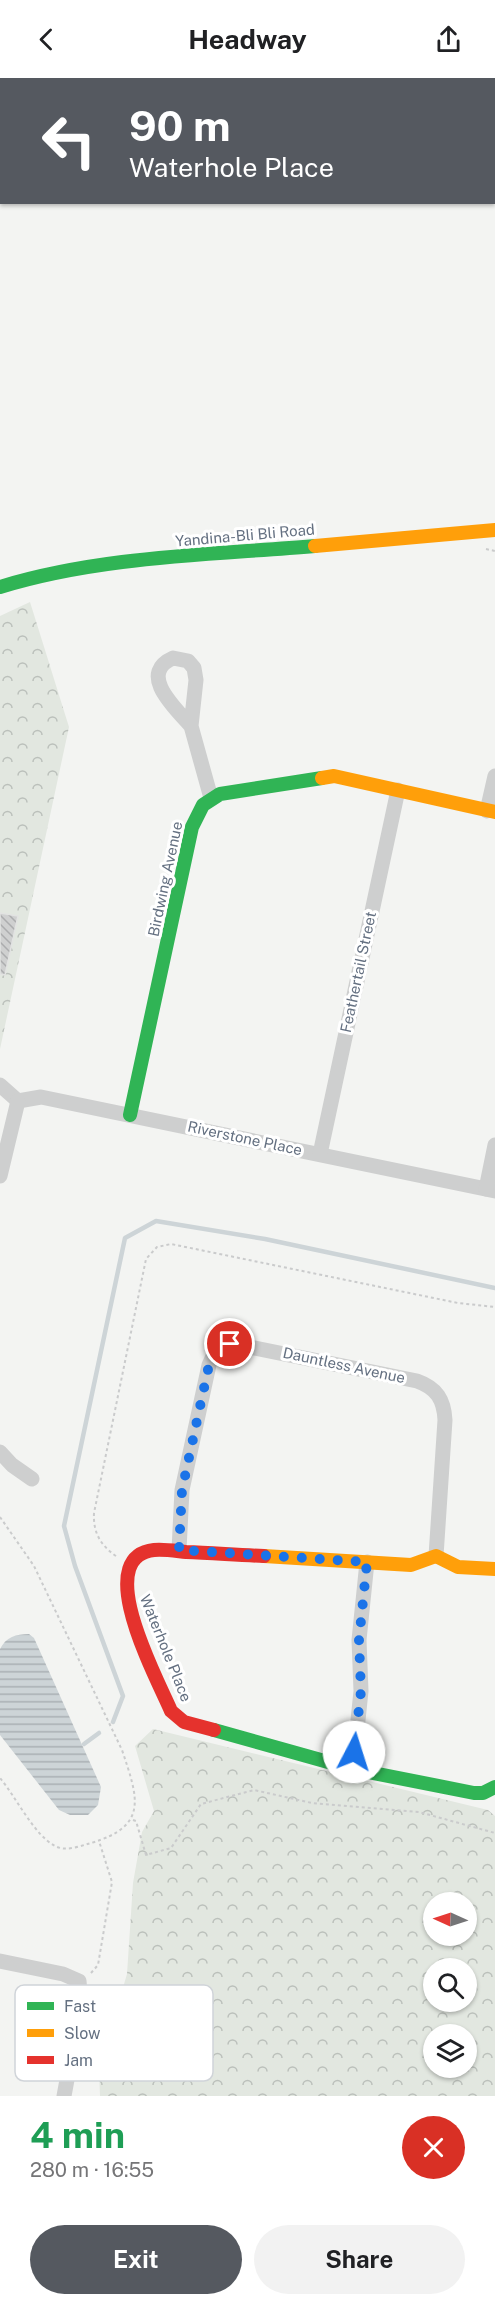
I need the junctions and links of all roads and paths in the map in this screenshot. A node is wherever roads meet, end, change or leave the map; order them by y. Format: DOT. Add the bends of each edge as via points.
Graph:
graph roads {
  1 [pos="495,530"];
  2 [pos="0,587"];
  3 [pos="191,726"];
  4 [pos="495,776"];
  5 [pos="398,790"];
  6 [pos="211,798"];
  7 [pos="491,812"];
  8 [pos="0,1084"];
  9 [pos="18,1101"];
  10 [pos="130,1115"];
  11 [pos="495,1145"];
  12 [pos="320,1154"];
  13 [pos="0,1176"];
  14 [pos="490,1190"];
  15 [pos="0,1452"];
  16 [pos="32,1479"];
  17 [pos="0,1517"];
  18 [pos="179,1550"];
  19 [pos="436,1556"];
  20 [pos="367,1562"];
  21 [pos="495,1569"];
  22 [pos="354,1769"];
  23 [pos="0,1778"];
  24 [pos="495,1787"];
  25 [pos="133,1820"];
  26 [pos="495,1833"];
  27 [pos="99,1841"];
  28 [pos="0,1961"];
  29 [pos="79,1981"];
  30 [pos="79,1985"];
  31 [pos="67,2081"];
  32 [pos="64,2096"];
  1 -- 2 [label="street, Yandina-Bli Bli Road" via="92,565"];
  3 -- 6 [label="street"];
  4 -- 7 [label="street"];
  5 -- 6 [label="street" via="334,777"];
  5 -- 7 [label="street"];
  5 -- 12 [label="street, Feathertail Street"];
  6 -- 10 [label="street, Birdwing Avenue" via="192,827"];
  8 -- 9 [label="street"];
  9 -- 10 [label="street, Riverstone Place" via="40,1097"];
  9 -- 13 [label="street"];
  10 -- 12 [label="street, Riverstone Place"];
  11 -- 14 [label="street"];
  12 -- 14 [label="street, Riverstone Place"];
  15 -- 16 [label="street"];
  17 -- 25 [label="path" via="34,1566 122,1749 130,1773"];
  18 -- 19 [label="street, Dauntless Avenue" via="182,1490 209,1365 220,1348 230,1344 417,1381 436,1391 442,1400 445,1420"];
  18 -- 20 [label="street, Waterhole Place"];
  18 -- 22 [label="street, Waterhole Place" via="146,1551 136,1558 129,1566 125,1589 171,1711 196,1727"];
  19 -- 20 [label="street, Waterhole Place" via="411,1565"];
  19 -- 21 [label="street" via="458,1567"];
  20 -- 22 [label="street" via="359,1640 361,1691"];
  22 -- 24 [label="street, Waterhole Place" via="474,1793"];
  23 -- 27 [label="path" via="45,1839 56,1847 65,1849"];
  25 -- 26 [label="path" via="146,1855 171,1848 201,1804 254,1790 312,1803 418,1812"];
  25 -- 27 [label="path"];
  27 -- 29 [label="path" via="112,1882 110,1906 98,1965"];
  28 -- 29 [label="street"];
  29 -- 30 [label="street"];
  31 -- 32 [label="street"];
}
